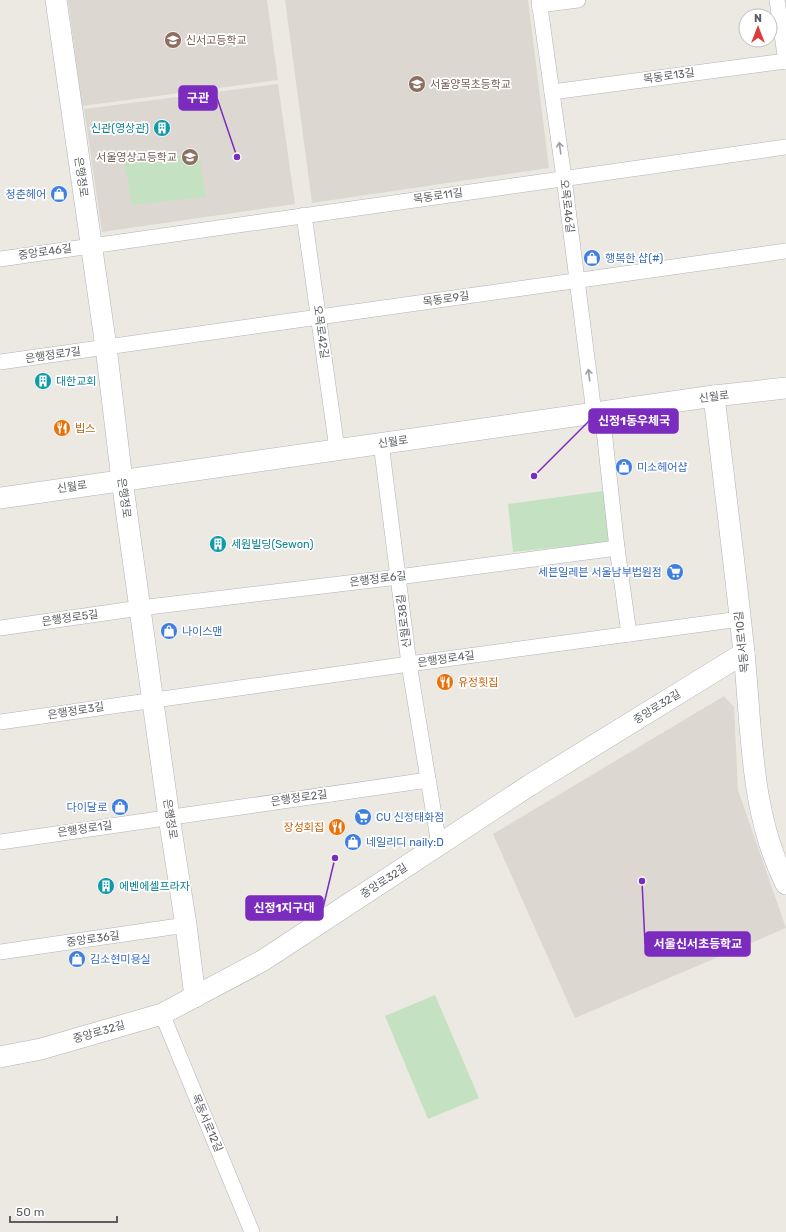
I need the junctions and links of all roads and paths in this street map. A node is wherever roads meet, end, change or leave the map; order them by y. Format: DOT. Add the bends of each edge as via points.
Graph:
graph roads {
  1 [pos="56,0"];
  2 [pos="578,0"];
  3 [pos="777,0"];
  4 [pos="539,3"];
  5 [pos="786,61"];
  6 [pos="552,92"];
  7 [pos="786,147"];
  8 [pos="564,178"];
  9 [pos="304,215"];
  10 [pos="91,246"];
  11 [pos="786,251"];
  12 [pos="0,259"];
  13 [pos="577,281"];
  14 [pos="318,318"];
  15 [pos="106,347"];
  16 [pos="0,362"];
  17 [pos="786,388"];
  18 [pos="714,396"];
  19 [pos="598,413"];
  20 [pos="381,443"];
  21 [pos="337,449"];
  22 [pos="122,480"];
  23 [pos="0,498"];
  24 [pos="617,548"];
  25 [pos="398,577"];
  26 [pos="140,608"];
  27 [pos="740,619"];
  28 [pos="0,628"];
  29 [pos="629,634"];
  30 [pos="744,653"];
  31 [pos="409,664"];
  32 [pos="153,700"];
  33 [pos="0,722"];
  34 [pos="428,780"];
  35 [pos="169,817"];
  36 [pos="0,842"];
  37 [pos="439,846"];
  38 [pos="786,884"];
  39 [pos="186,925"];
  40 [pos="0,952"];
  41 [pos="195,997"];
  42 [pos="162,1014"];
  43 [pos="0,1057"];
  44 [pos="252,1232"];
  1 -- 10 [label="street, 은행정로"];
  2 -- 4 [label="street"];
  3 -- 5 [label="street"];
  4 -- 6 [label="street, 오목로46길"];
  5 -- 6 [label="street, 목동로13길"];
  8 -- 6 [label="street, 오목로46길, one-way"];
  7 -- 8 [label="street, 목동로11길"];
  8 -- 9 [label="street, 목동로11길"];
  8 -- 13 [label="street, 오목로46길"];
  9 -- 10 [label="street, 목동로11길"];
  9 -- 14 [label="street, 오목로42길"];
  10 -- 12 [label="street, 중앙로46길"];
  10 -- 15 [label="street, 은행정로"];
  11 -- 13 [label="street, 목동로9길"];
  13 -- 14 [label="street, 목동로9길"];
  19 -- 13 [label="street, 오목로46길, one-way"];
  14 -- 15 [label="street, 목동로9길"];
  14 -- 21 [label="street, 오목로42길"];
  15 -- 16 [label="street, 은행정로7길"];
  15 -- 22 [label="street, 은행정로"];
  17 -- 18 [label="street, 신월로"];
  18 -- 19 [label="street, 신월로"];
  18 -- 27 [label="street, 목동서로10길"];
  19 -- 20 [label="street, 신월로"];
  19 -- 24 [label="street, 오목로46길"];
  20 -- 21 [label="street, 신월로"];
  20 -- 25 [label="street, 신월로38길"];
  21 -- 22 [label="street, 신월로"];
  22 -- 23 [label="street, 신월로"];
  22 -- 26 [label="street, 은행정로"];
  24 -- 25 [label="street, 은행정로6길"];
  24 -- 29 [label="street, 오목로46길"];
  25 -- 26 [label="street, 은행정로6길"];
  25 -- 31 [label="street, 신월로38길"];
  26 -- 28 [label="street, 은행정로5길"];
  26 -- 32 [label="street, 은행정로"];
  27 -- 29 [label="street, 은행정로4길"];
  27 -- 30 [label="street, 목동서로10길"];
  29 -- 31 [label="street, 은행정로4길"];
  30 -- 37 [label="street, 중앙로32길" via="530,786"];
  30 -- 38 [label="street, 목동서로10길" via="754,771 768,835"];
  31 -- 32 [label="street, 은행정로4길"];
  31 -- 34 [label="street, 신월로38길"];
  32 -- 33 [label="street, 은행정로3길"];
  32 -- 35 [label="street, 은행정로"];
  34 -- 35 [label="street, 은행정로2길"];
  34 -- 37 [label="street, 신월로38길"];
  35 -- 36 [label="street, 은행정로1길"];
  35 -- 39 [label="street, 은행정로"];
  37 -- 41 [label="street, 중앙로32길" via="262,961"];
  39 -- 40 [label="street, 중앙로36길"];
  39 -- 41 [label="street, 은행정로"];
  41 -- 42 [label="street, 중앙로32길"];
  42 -- 43 [label="street, 중앙로32길" via="41,1049"];
  42 -- 44 [label="street, 목동서로12길"];
}
